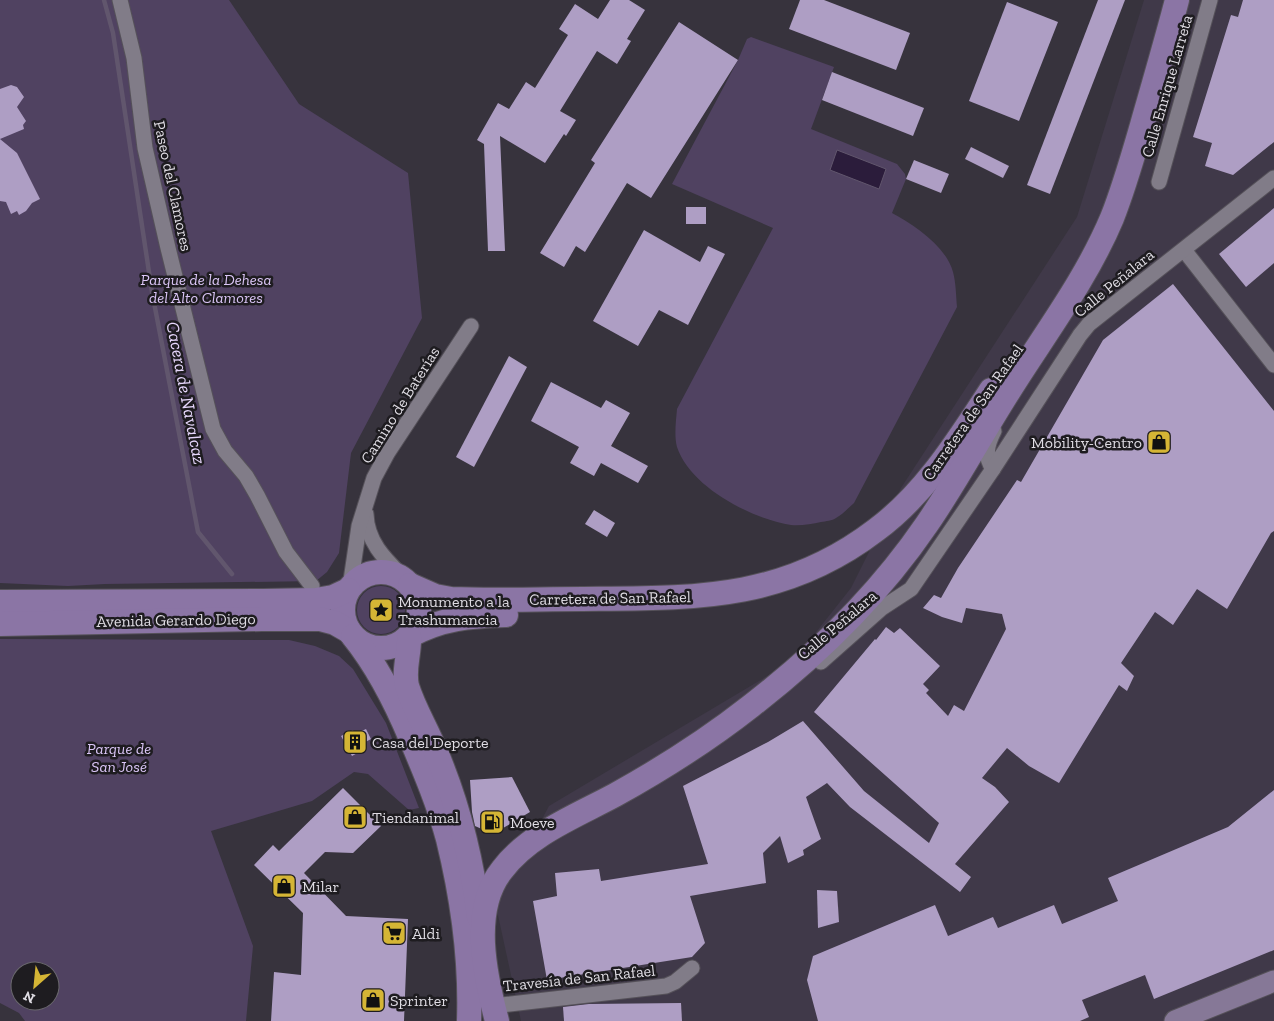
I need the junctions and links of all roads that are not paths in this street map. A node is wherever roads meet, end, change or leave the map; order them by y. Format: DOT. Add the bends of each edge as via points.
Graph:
graph roads {
  1 [pos="120,0"];
  2 [pos="1161,0"];
  3 [pos="1178,0"];
  4 [pos="1210,0"];
  5 [pos="1274,178"];
  6 [pos="1159,182"];
  7 [pos="1184,250"];
  8 [pos="471,326"];
  9 [pos="1034,352"];
  10 [pos="1274,365"];
  11 [pos="996,411"];
  12 [pos="993,469"];
  13 [pos="948,490"];
  14 [pos="366,506"];
  15 [pos="407,582"];
  16 [pos="312,586"];
  17 [pos="349,588"];
  18 [pos="0,602"];
  19 [pos="0,624"];
  20 [pos="351,634"];
  21 [pos="409,636"];
  22 [pos="664,765"];
  23 [pos="484,948"];
  24 [pos="692,968"];
  25 [pos="1274,980"];
  26 [pos="495,1013"];
  27 [pos="469,1021"];
  28 [pos="1175,1021"];
  1 -- 16 [label="street, Paseo del Clamores" via="134,58 146,148 213,429 225,451 246,476 283,548"];
  2 -- 15 [label="main road, Carretera de San Rafael" via="1106,189 1080,248 959,438 919,490 876,530 838,555 801,573 757,587 716,595 655,599 462,599 440,597"];
  3 -- 9 [label="main road, Carretera de San Rafael" via="1115,210 1087,267"];
  4 -- 6 [label="street, Calle Enrique Larreta"];
  5 -- 7 [label="street, Calle Peñalara"];
  7 -- 10 [label="street"];
  7 -- 12 [label="street, Calle Peñalara" via="1080,334"];
  8 -- 14 [label="street, Camino de Baterías" via="381,464"];
  9 -- 11 [label="main road, Carretera de San Rafael"];
  9 -- 12 [label="street" via="989,440 987,460"];
  11 -- 13 [label="main road, Carretera de San Rafael"];
  11 -- 21 [label="main road, Carretera de San Rafael" via="943,484 906,524 863,558 809,586 776,598 700,612 511,614 459,618 430,625"];
  12 -- 13 [label="street" via="976,470"];
  12 -- 22 [label="street, Calle Peñalara" via="911,589 882,608 771,701 695,752"];
  13 -- 22 [label="main road, Carretera de San Rafael" via="926,526 885,578 826,641 752,706"];
  14 -- 15 [label="street, Camino de Baterías" via="367,528 372,542"];
  14 -- 17 [label="street, Camino de Baterías" via="359,526"];
  15 -- 17 [label="main road" via="392,573 377,571 364,575"];
  15 -- 21 [label="main road" via="416,594 419,611"];
  17 -- 18 [label="main road, Avenida Gerardo Diego" via="333,597 316,600"];
  17 -- 20 [label="main road" via="342,610"];
  19 -- 20 [label="main road, Avenida Gerardo Diego" via="320,619 335,623"];
  20 -- 21 [label="main road" via="368,646 381,648 395,646"];
  20 -- 27 [label="main road" via="378,671 402,718 448,839 464,936"];
  21 -- 23 [label="main road" via="405,670 407,686 450,786 476,892"];
  22 -- 23 [label="main road, Carretera de San Rafael" via="539,837 509,862 488,896 484,912"];
  23 -- 26 [label="main road, Carretera de San Rafael"];
  24 -- 26 [label="street, Travesía de San Rafael" via="666,986"];
  25 -- 28 [label="main road"];
}
